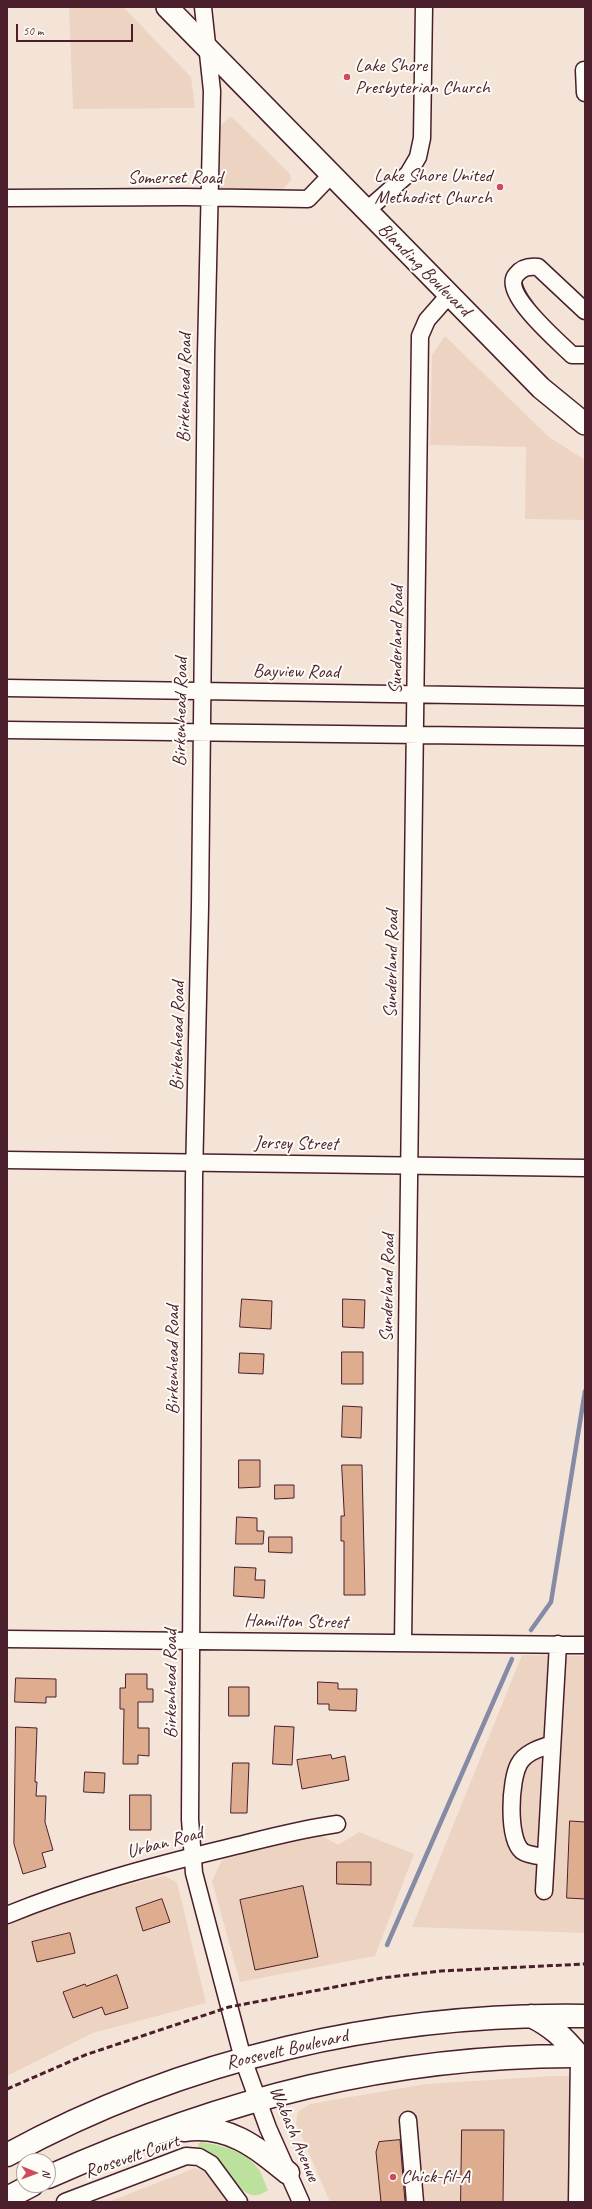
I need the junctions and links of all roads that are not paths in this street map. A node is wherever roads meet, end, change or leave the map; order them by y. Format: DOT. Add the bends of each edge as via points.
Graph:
graph roads {
  1 [pos="167,7"];
  2 [pos="202,7"];
  3 [pos="424,7"];
  4 [pos="208,50"];
  5 [pos="584,70"];
  6 [pos="585,93"];
  7 [pos="331,175"];
  8 [pos="7,198"];
  9 [pos="208,198"];
  10 [pos="366,211"];
  11 [pos="449,295"];
  12 [pos="585,311"];
  13 [pos="585,355"];
  14 [pos="585,424"];
  15 [pos="7,688"];
  16 [pos="202,691"];
  17 [pos="416,694"];
  18 [pos="585,698"];
  19 [pos="7,730"];
  20 [pos="201,732"];
  21 [pos="416,735"];
  22 [pos="585,737"];
  23 [pos="7,1160"];
  24 [pos="196,1161"];
  25 [pos="410,1166"];
  26 [pos="585,1168"];
  27 [pos="7,1639"];
  28 [pos="192,1640"];
  29 [pos="403,1643"];
  30 [pos="558,1644"];
  31 [pos="585,1645"];
  32 [pos="552,1744"];
  33 [pos="337,1824"];
  34 [pos="192,1856"];
  35 [pos="546,1858"];
  36 [pos="544,1891"];
  37 [pos="7,1915"];
  38 [pos="529,2016"];
  39 [pos="585,2016"];
  40 [pos="583,2053"];
  41 [pos="243,2059"];
  42 [pos="257,2099"];
  43 [pos="408,2120"];
  44 [pos="155,2134"];
  45 [pos="7,2155"];
  46 [pos="56,2173"];
  47 [pos="288,2173"];
  48 [pos="17,2193"];
  49 [pos="7,2198"];
  50 [pos="295,2200"];
  51 [pos="69,2201"];
  52 [pos="239,2202"];
  53 [pos="415,2202"];
  54 [pos="577,2202"];
  1 -- 4 [label="main road, Blanding Boulevard"];
  2 -- 4 [label="street, Birkenhead Road"];
  3 -- 10 [label="street" via="422,138 418,157 408,174"];
  4 -- 7 [label="main road, Blanding Boulevard"];
  4 -- 9 [label="street, Birkenhead Road" via="212,91"];
  5 -- 6 [label="street"];
  7 -- 9 [label="street, Somerset Road" via="308,199"];
  7 -- 10 [label="main road, Blanding Boulevard"];
  8 -- 9 [label="street, Somerset Road"];
  9 -- 16 [label="street, Birkenhead Road"];
  10 -- 11 [label="main road, Blanding Boulevard"];
  11 -- 14 [label="main road, Blanding Boulevard" via="541,388"];
  11 -- 17 [label="street, Sunderland Road" via="427,320 420,336"];
  12 -- 13 [label="street" via="538,267 520,269 514,278 513,286 520,302 572,355"];
  15 -- 16 [label="street, Bayview Road"];
  16 -- 17 [label="street, Bayview Road"];
  16 -- 20 [label="street, Birkenhead Road"];
  17 -- 18 [label="street, Bayview Road"];
  17 -- 21 [label="street, Sunderland Road"];
  19 -- 20 [label="street"];
  20 -- 21 [label="street"];
  20 -- 24 [label="street, Birkenhead Road"];
  21 -- 22 [label="street"];
  21 -- 25 [label="street, Sunderland Road"];
  23 -- 24 [label="street, Jersey Street"];
  24 -- 25 [label="street, Jersey Street"];
  24 -- 28 [label="street, Birkenhead Road"];
  25 -- 26 [label="street, Jersey Street"];
  25 -- 29 [label="street, Sunderland Road"];
  27 -- 28 [label="street, Hamilton Street"];
  28 -- 29 [label="street, Hamilton Street"];
  28 -- 34 [label="street, Birkenhead Road"];
  29 -- 30 [label="street, Hamilton Street"];
  30 -- 31 [label="street, Hamilton Street"];
  30 -- 32 [label="street"];
  32 -- 35 [label="street"];
  32 -- 35 [label="street" via="528,1753 518,1764 511,1822 514,1840 522,1851"];
  33 -- 34 [label="street, Urban Road" via="313,1827"];
  34 -- 37 [label="street, Urban Road" via="102,1881"];
  34 -- 41 [label="street, Birkenhead Road" via="194,1873"];
  35 -- 36 [label="street"];
  38 -- 39 [label="highway, Roosevelt Boulevard"];
  38 -- 40 [label="highway" via="548,2025"];
  38 -- 41 [label="highway, Roosevelt Boulevard" via="390,2028 308,2043"];
  40 -- 42 [label="highway, Roosevelt Boulevard" via="464,2060 420,2066 322,2083"];
  40 -- 54 [label="street"];
  41 -- 42 [label="street, Wabash Avenue"];
  41 -- 45 [label="highway, Roosevelt Boulevard" via="136,2094"];
  42 -- 44 [label="highway, Roosevelt Boulevard"];
  42 -- 47 [label="street, Wabash Avenue"];
  43 -- 53 [label="street"];
  44 -- 46 [label="highway, Roosevelt Boulevard" via="112,2148"];
  44 -- 47 [label="highway" via="199,2128 218,2130 259,2150"];
  47 -- 50 [label="street, Wabash Avenue"];
  48 -- 49 [label="highway"];
  51 -- 52 [label="street, Roosevelt Court" via="186,2156 199,2157 211,2164"];
}
